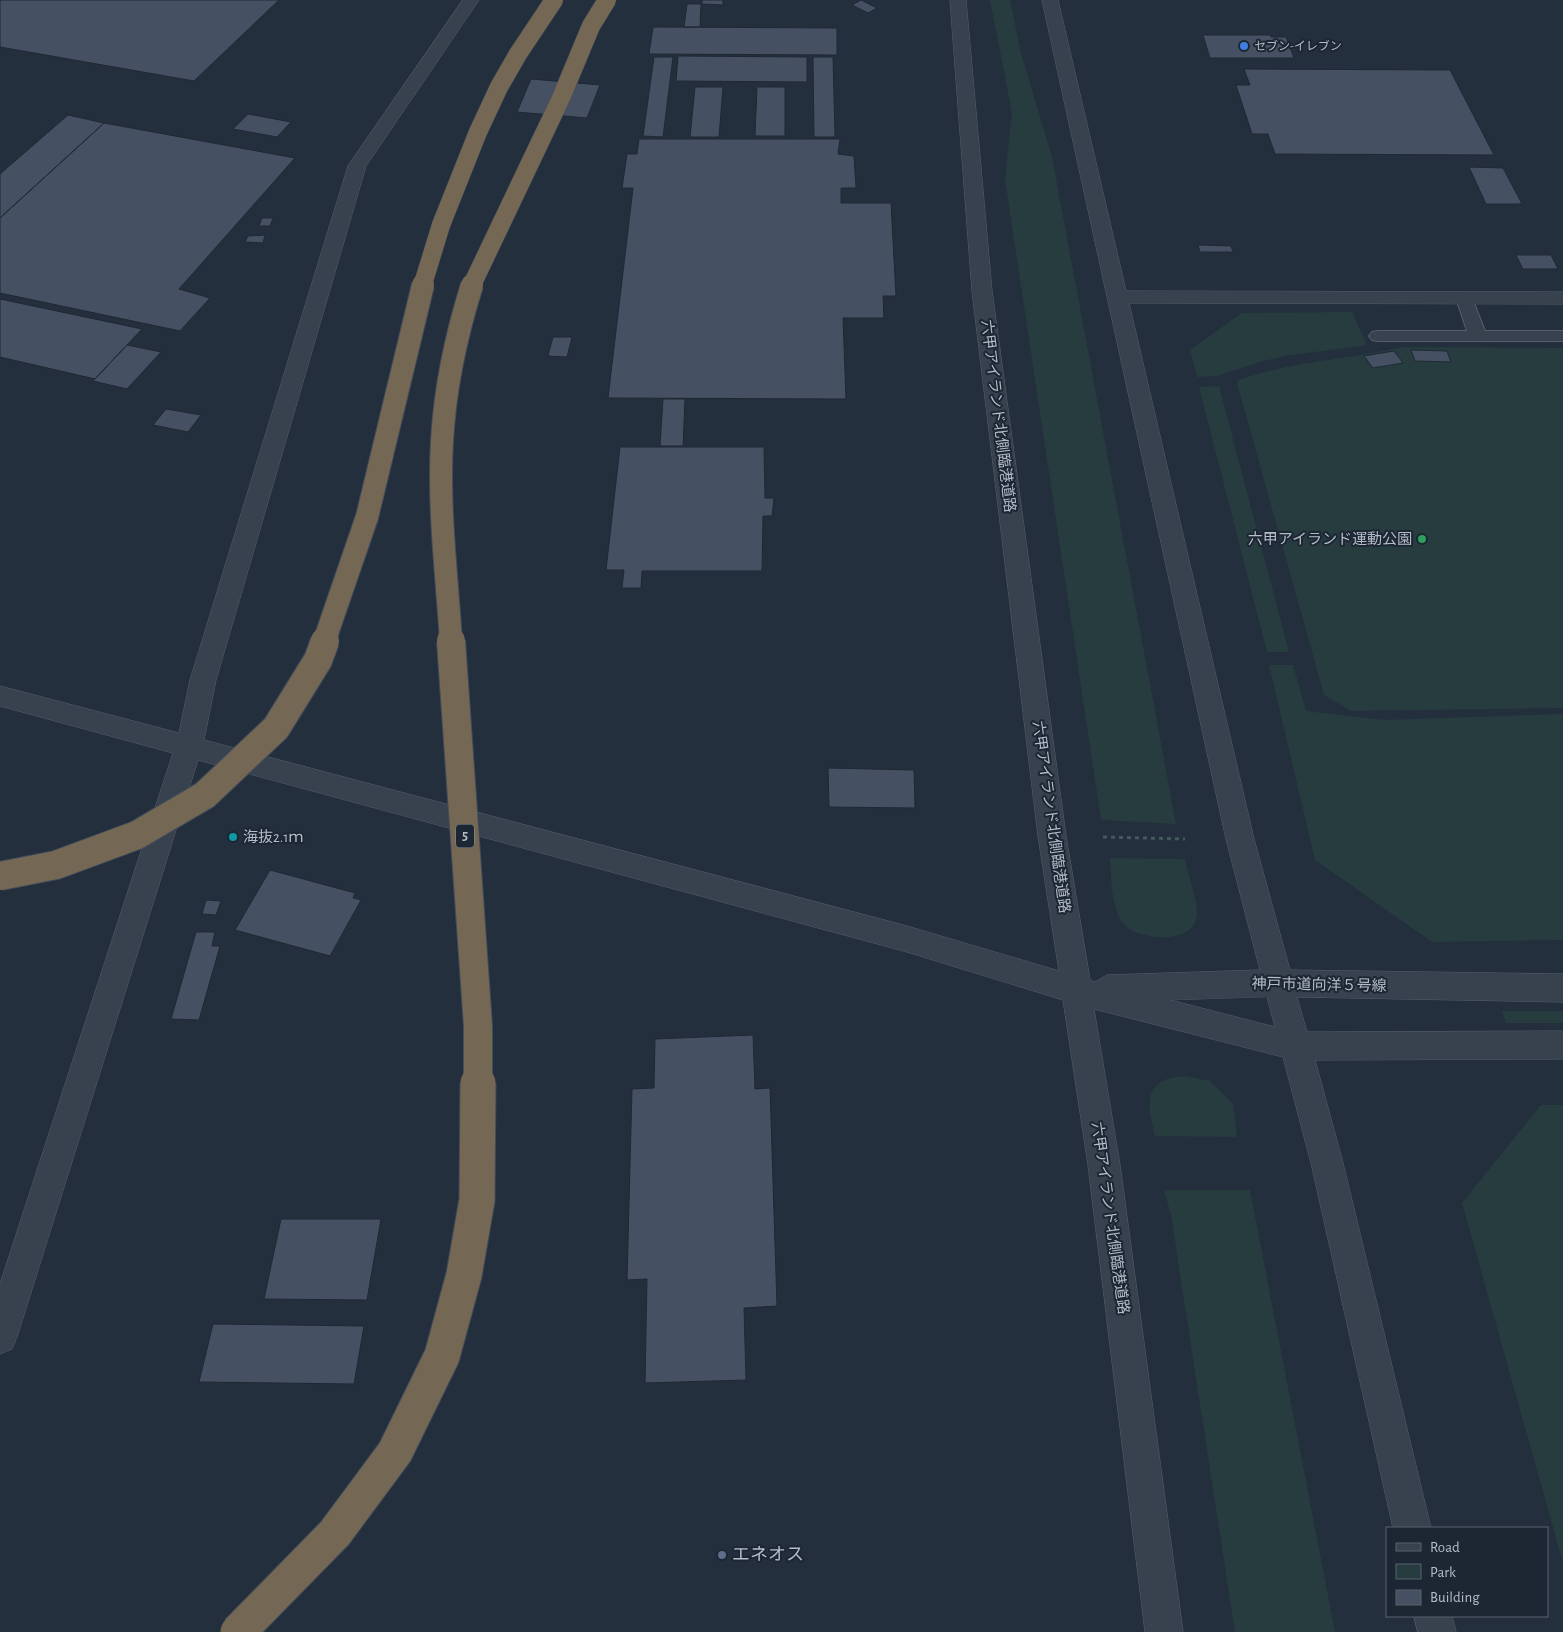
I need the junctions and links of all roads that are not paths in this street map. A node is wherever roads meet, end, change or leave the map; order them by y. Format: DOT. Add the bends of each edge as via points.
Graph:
graph roads {
  1 [pos="471,0"];
  2 [pos="554,0"];
  3 [pos="607,0"];
  4 [pos="958,0"];
  5 [pos="1050,0"];
  6 [pos="1117,296"];
  7 [pos="1464,298"];
  8 [pos="1563,298"];
  9 [pos="1378,336"];
  10 [pos="1478,336"];
  11 [pos="1563,336"];
  12 [pos="0,696"];
  13 [pos="189,746"];
  14 [pos="0,876"];
  15 [pos="1278,983"];
  16 [pos="1563,988"];
  17 [pos="1075,990"];
  18 [pos="1563,1045"];
  19 [pos="1295,1046"];
  20 [pos="0,1337"];
  21 [pos="1412,1527"];
  22 [pos="1433,1617"];
  23 [pos="238,1632"];
  24 [pos="1164,1632"];
  25 [pos="1436,1632"];
  1 -- 13 [label="street" via="357,166 203,680"];
  2 -- 14 [label="highway, bridge" via="500,87 478,132 442,225 426,272 367,517 345,584 318,660 276,728 205,795 137,835 56,864"];
  3 -- 23 [label="highway, 5, bridge" via="590,26 561,98 474,278 460,325 448,386 442,442 443,522 478,1026 477,1200 464,1275 442,1356 395,1452 335,1533"];
  4 -- 17 [label="street, 六甲アイランド北側臨港道路" via="982,291"];
  5 -- 6 [label="street"];
  6 -- 7 [label="street"];
  6 -- 15 [label="street" via="1240,839"];
  7 -- 8 [label="street"];
  7 -- 10 [label="lane"];
  9 -- 10 [label="lane"];
  10 -- 11 [label="lane"];
  12 -- 13 [label="street"];
  13 -- 17 [label="street" via="897,937"];
  13 -- 20 [label="street"];
  15 -- 16 [label="street, 神戸市道向洋５号線"];
  15 -- 17 [label="street, 神戸市道向洋５号線"];
  15 -- 19 [label="street"];
  17 -- 19 [label="street"];
  17 -- 24 [label="street, 六甲アイランド北側臨港道路" via="1104,1165"];
  18 -- 19 [label="street"];
  19 -- 21 [label="street" via="1327,1163"];
  22 -- 25 [label="street"];
}
